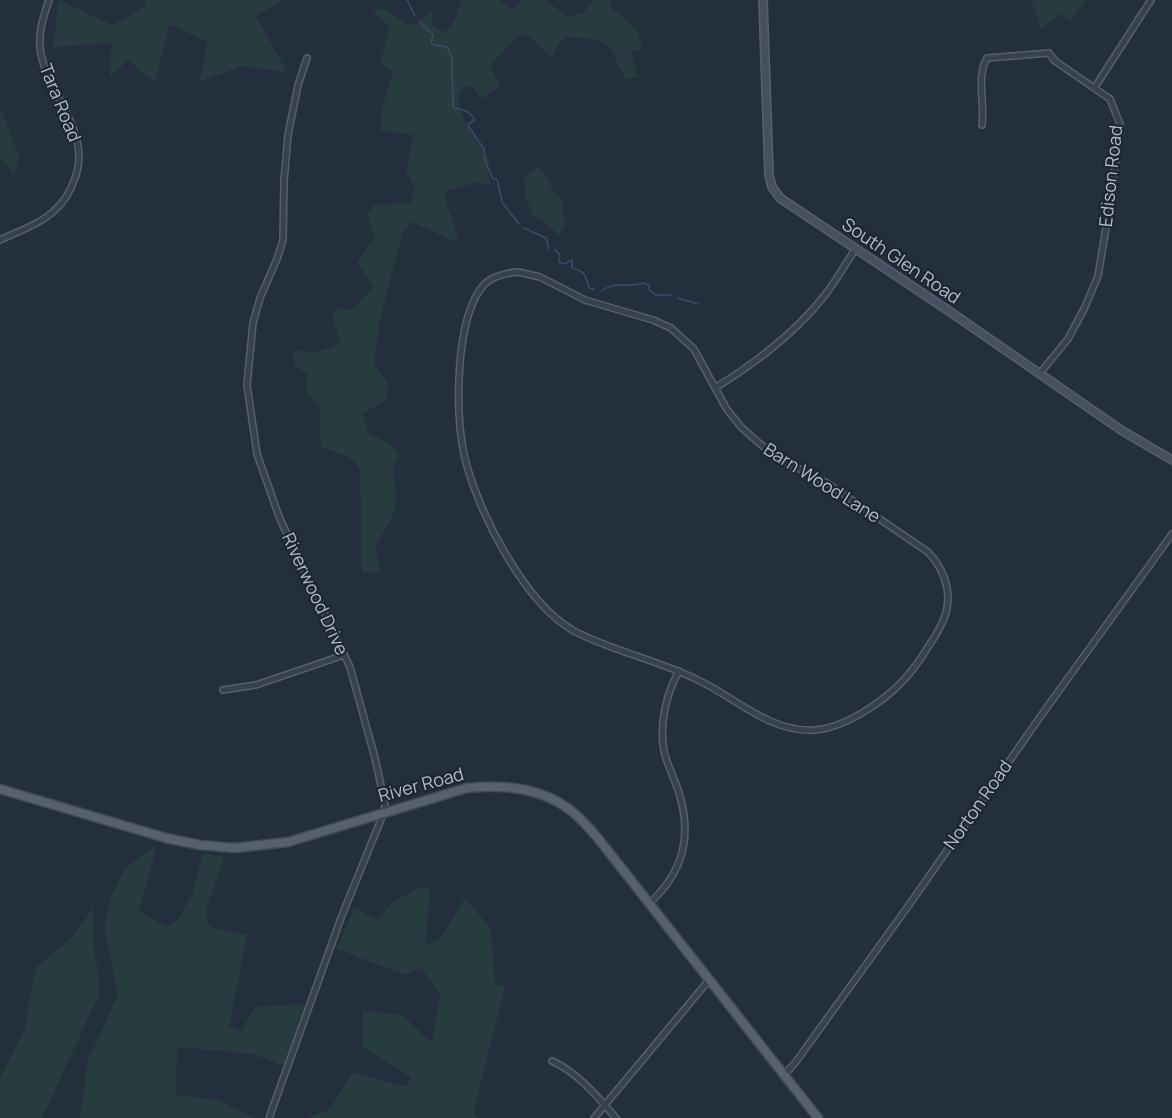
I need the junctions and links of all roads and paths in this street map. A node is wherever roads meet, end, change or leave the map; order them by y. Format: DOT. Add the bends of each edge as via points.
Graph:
graph roads {
  1 [pos="49,0"];
  2 [pos="763,0"];
  3 [pos="1151,0"];
  4 [pos="307,58"];
  5 [pos="1095,87"];
  6 [pos="982,125"];
  7 [pos="0,240"];
  8 [pos="856,248"];
  9 [pos="1040,374"];
  10 [pos="715,388"];
  11 [pos="1172,460"];
  12 [pos="1172,534"];
  13 [pos="344,656"];
  14 [pos="679,671"];
  15 [pos="223,690"];
  16 [pos="0,789"];
  17 [pos="384,812"];
  18 [pos="650,903"];
  19 [pos="709,980"];
  20 [pos="552,1061"];
  21 [pos="783,1076"];
  22 [pos="605,1105"];
  23 [pos="269,1118"];
  24 [pos="594,1118"];
  25 [pos="616,1118"];
  26 [pos="818,1118"];
  1 -- 7 [label="street, Tara Road" via="39,38 41,53 51,84 77,136 77,173 57,209"];
  2 -- 8 [label="main road, South Glen Road" via="772,187 786,204"];
  3 -- 5 [label="street"];
  4 -- 13 [label="street, Riverwood Drive" via="288,135 283,240 253,323 247,382 257,454 266,482"];
  5 -- 6 [label="street, Edison Road" via="1049,53 989,57 981,76"];
  5 -- 9 [label="street, Edison Road" via="1110,99 1120,124 1098,276 1068,339"];
  8 -- 9 [label="main road, South Glen Road"];
  8 -- 10 [label="street" via="828,292 801,323"];
  9 -- 11 [label="main road, South Glen Road"];
  10 -- 14 [label="street, Barn Wood Lane" via="741,427 778,458 827,483 928,552 946,581 947,609 927,649 899,685 862,713 837,725 815,730 772,722"];
  10 -- 14 [label="street, Barn Wood Lane" via="694,349 670,328 585,300 540,277 518,272 488,282 477,295 459,360 460,434 465,457 483,510 526,585 545,610 572,630"];
  12 -- 21 [label="street, Norton Road"];
  13 -- 15 [label="street" via="256,685"];
  13 -- 17 [label="street, Riverwood Drive" via="375,758"];
  14 -- 18 [label="street" via="671,685 663,729 664,751 683,812 683,854 672,878"];
  16 -- 17 [label="main road, River Road" via="166,838 235,848 288,842"];
  17 -- 18 [label="main road, River Road" via="467,788 529,791 575,813"];
  17 -- 23 [label="street, Riverwood Drive"];
  18 -- 19 [label="main road, River Road"];
  19 -- 21 [label="main road, River Road"];
  19 -- 22 [label="street"];
  20 -- 22 [label="street" via="566,1067"];
  21 -- 26 [label="main road, River Road"];
  22 -- 24 [label="street"];
  22 -- 25 [label="street"];
}
